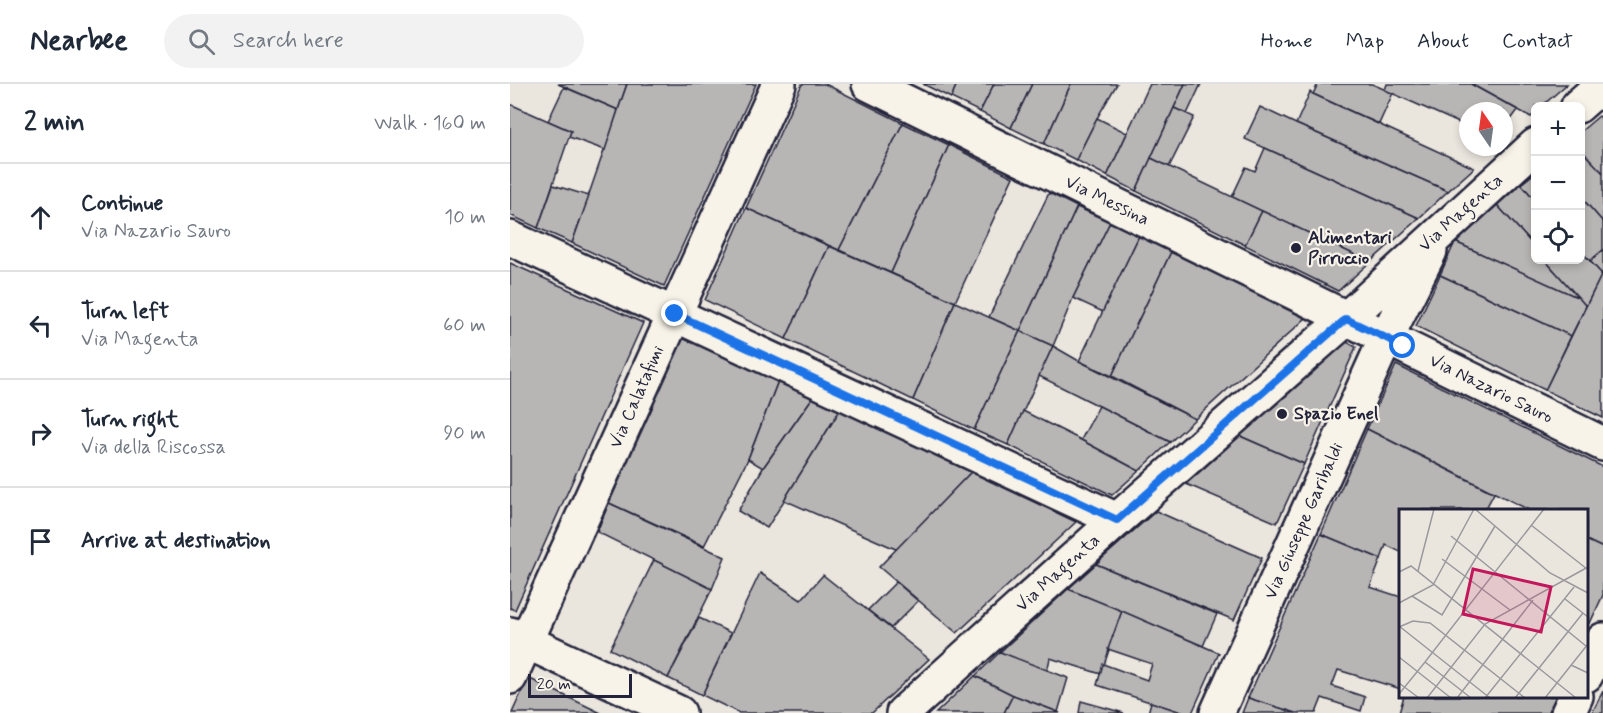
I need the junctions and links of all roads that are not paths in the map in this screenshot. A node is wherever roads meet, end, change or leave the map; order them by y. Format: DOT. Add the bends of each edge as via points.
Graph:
graph roads {
  1 [pos="779,84"];
  2 [pos="869,84"];
  3 [pos="1603,84"];
  4 [pos="1583,102"];
  5 [pos="1531,150"];
  6 [pos="1440,232"];
  7 [pos="510,238"];
  8 [pos="675,314"];
  9 [pos="1346,319"];
  10 [pos="1386,338"];
  11 [pos="1603,444"];
  12 [pos="1117,520"];
  13 [pos="518,638"];
  14 [pos="1603,640"];
  15 [pos="1588,673"];
  16 [pos="510,677"];
  17 [pos="1575,698"];
  18 [pos="679,713"];
  19 [pos="903,713"];
  20 [pos="1217,713"];
  21 [pos="1568,713"];
  1 -- 8 [label="street, Via Calatafimi"];
  2 -- 9 [label="street, Via Messina"];
  3 -- 4 [label="street"];
  5 -- 6 [label="street, Via Magenta"];
  6 -- 9 [label="street, Via Magenta"];
  6 -- 10 [label="street, Via Giuseppe Garibaldi"];
  7 -- 8 [label="street"];
  8 -- 12 [label="street"];
  8 -- 13 [label="street, Via Calatafimi"];
  9 -- 10 [label="street, Via Nazario Sauro"];
  9 -- 12 [label="street, Via Magenta"];
  10 -- 11 [label="street, Via Nazario Sauro"];
  10 -- 20 [label="street, Via Giuseppe Garibaldi"];
  12 -- 19 [label="street, Via Magenta"];
  13 -- 16 [label="street, Via Calatafimi"];
  13 -- 18 [label="street"];
  14 -- 15 [label="street"];
  17 -- 21 [label="street"];
}
